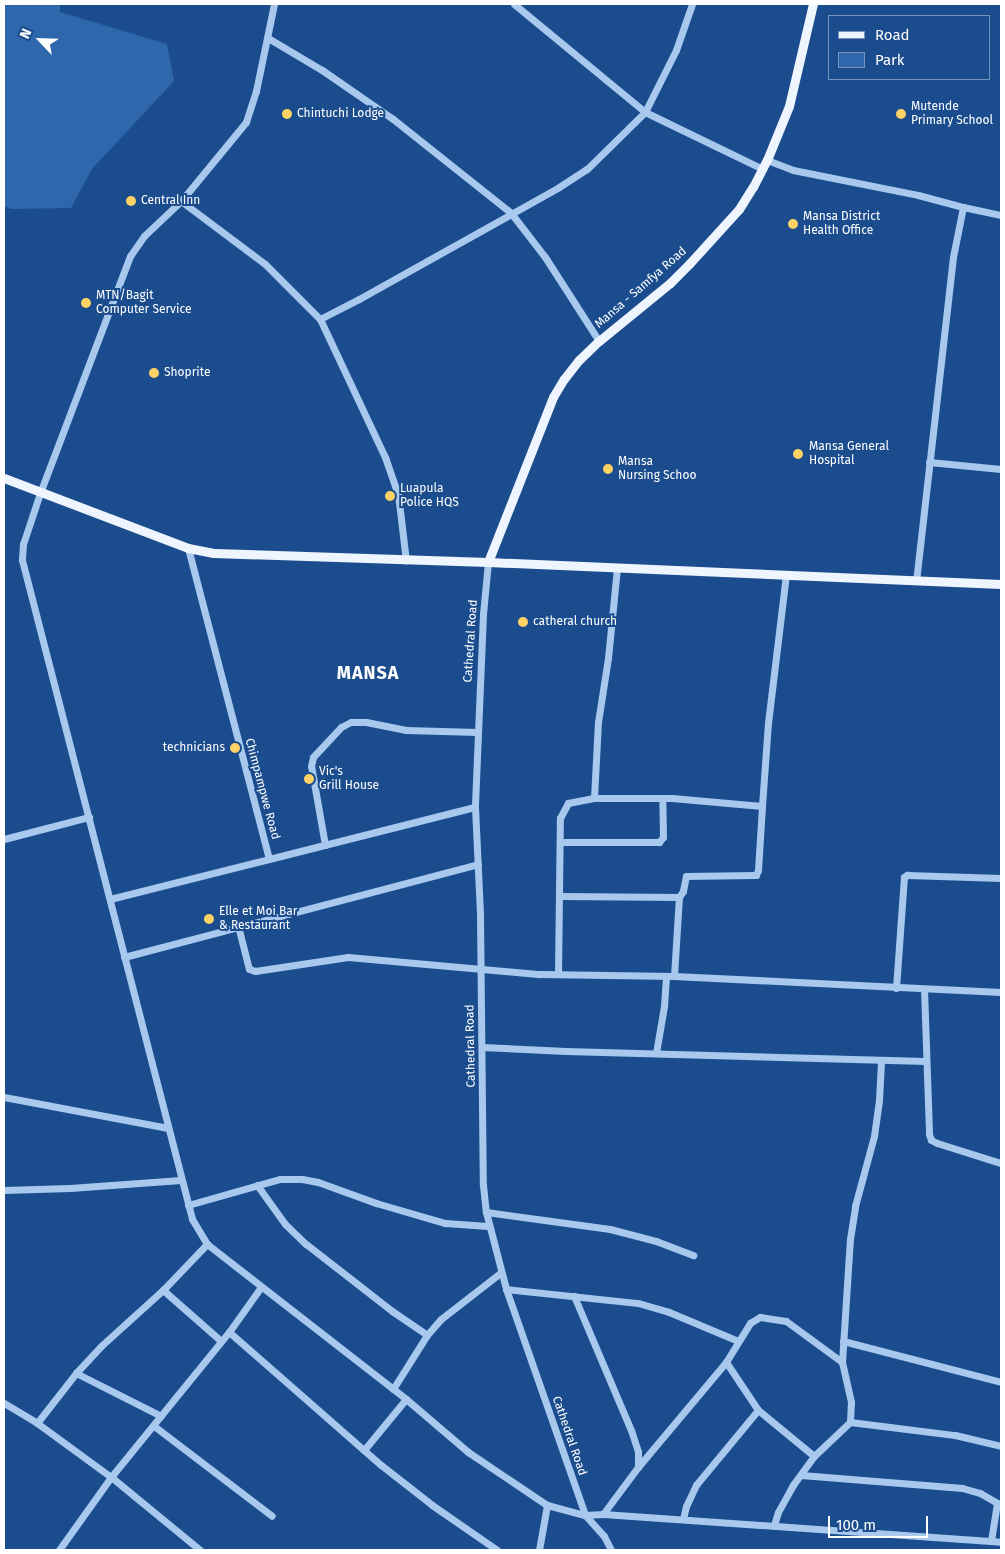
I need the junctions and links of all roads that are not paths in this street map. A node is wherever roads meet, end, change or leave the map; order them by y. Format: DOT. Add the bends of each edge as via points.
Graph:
graph roads {
  1 [pos="274,4"];
  2 [pos="514,4"];
  3 [pos="692,4"];
  4 [pos="812,4"];
  5 [pos="268,38"];
  6 [pos="645,112"];
  7 [pos="767,160"];
  8 [pos="763,169"];
  9 [pos="181,201"];
  10 [pos="963,207"];
  11 [pos="511,213"];
  12 [pos="1001,215"];
  13 [pos="320,319"];
  14 [pos="599,341"];
  15 [pos="929,462"];
  16 [pos="1001,469"];
  17 [pos="4,478"];
  18 [pos="40,493"];
  19 [pos="188,548"];
  20 [pos="406,561"];
  21 [pos="488,562"];
  22 [pos="617,568"];
  23 [pos="786,574"];
  24 [pos="916,581"];
  25 [pos="1001,584"];
  26 [pos="477,732"];
  27 [pos="594,798"];
  28 [pos="662,798"];
  29 [pos="762,806"];
  30 [pos="475,807"];
  31 [pos="89,817"];
  32 [pos="4,839"];
  33 [pos="560,842"];
  34 [pos="325,845"];
  35 [pos="269,859"];
  36 [pos="478,864"];
  37 [pos="1001,878"];
  38 [pos="560,896"];
  39 [pos="679,897"];
  40 [pos="110,899"];
  41 [pos="238,926"];
  42 [pos="124,956"];
  43 [pos="481,969"];
  44 [pos="558,974"];
  45 [pos="666,976"];
  46 [pos="674,976"];
  47 [pos="896,988"];
  48 [pos="924,989"];
  49 [pos="1001,992"];
  50 [pos="482,1047"];
  51 [pos="656,1053"];
  52 [pos="881,1062"];
  53 [pos="926,1062"];
  54 [pos="4,1097"];
  55 [pos="168,1128"];
  56 [pos="1001,1163"];
  57 [pos="181,1180"];
  58 [pos="257,1185"];
  59 [pos="4,1190"];
  60 [pos="188,1204"];
  61 [pos="486,1212"];
  62 [pos="488,1226"];
  63 [pos="207,1244"];
  64 [pos="693,1255"];
  65 [pos="500,1273"];
  66 [pos="261,1287"];
  67 [pos="506,1289"];
  68 [pos="163,1290"];
  69 [pos="574,1296"];
  70 [pos="229,1332"];
  71 [pos="427,1335"];
  72 [pos="221,1341"];
  73 [pos="738,1341"];
  74 [pos="842,1341"];
  75 [pos="726,1362"];
  76 [pos="842,1362"];
  77 [pos="76,1373"];
  78 [pos="1001,1382"];
  79 [pos="393,1389"];
  80 [pos="406,1399"];
  81 [pos="4,1403"];
  82 [pos="758,1410"];
  83 [pos="160,1416"];
  84 [pos="850,1422"];
  85 [pos="37,1423"];
  86 [pos="154,1426"];
  87 [pos="1001,1446"];
  88 [pos="364,1450"];
  89 [pos="814,1456"];
  90 [pos="638,1467"];
  91 [pos="801,1475"];
  92 [pos="111,1477"];
  93 [pos="547,1505"];
  94 [pos="603,1514"];
  95 [pos="585,1515"];
  96 [pos="272,1516"];
  97 [pos="683,1519"];
  98 [pos="774,1525"];
  99 [pos="991,1541"];
  100 [pos="1001,1542"];
  101 [pos="59,1550"];
  102 [pos="200,1550"];
  103 [pos="497,1550"];
  104 [pos="539,1550"];
  105 [pos="612,1550"];
  1 -- 5 [label="street"];
  2 -- 6 [label="street"];
  3 -- 6 [label="street" via="676,50"];
  4 -- 7 [label="main road, Mansa - Samfya Road" via="789,106"];
  5 -- 9 [label="street" via="246,122"];
  5 -- 11 [label="street" via="322,70 393,119"];
  6 -- 8 [label="street"];
  6 -- 11 [label="street" via="586,169"];
  7 -- 8 [label="main road, Mansa - Samfya Road"];
  7 -- 10 [label="street" via="803,173"];
  8 -- 14 [label="main road, Mansa - Samfya Road" via="739,209 708,244 670,282"];
  9 -- 13 [label="street" via="265,264"];
  9 -- 18 [label="street" via="144,236 130,256"];
  10 -- 12 [label="street"];
  10 -- 15 [label="street" via="953,257"];
  11 -- 13 [label="street"];
  11 -- 14 [label="street" via="545,257"];
  13 -- 20 [label="street" via="385,457 398,494"];
  14 -- 21 [label="main road, Mansa - Samfya Road" via="579,360 553,397"];
  15 -- 16 [label="street"];
  15 -- 24 [label="street"];
  17 -- 18 [label="main road"];
  18 -- 19 [label="main road"];
  18 -- 31 [label="street" via="22,560"];
  19 -- 20 [label="main road" via="214,553"];
  19 -- 35 [label="street, Chimpampwe Road"];
  20 -- 21 [label="main road"];
  21 -- 22 [label="main road"];
  21 -- 26 [label="street, Cathedral Road"];
  22 -- 23 [label="main road"];
  22 -- 27 [label="street" via="598,722"];
  23 -- 24 [label="main road"];
  23 -- 29 [label="street" via="768,723"];
  24 -- 25 [label="main road"];
  26 -- 30 [label="street, Cathedral Road"];
  26 -- 34 [label="street" via="406,730 366,722 351,722 341,727 313,757 311,766"];
  27 -- 28 [label="street"];
  27 -- 33 [label="street" via="564,806 560,818"];
  28 -- 29 [label="street"];
  28 -- 33 [label="street" via="663,838 659,842"];
  29 -- 39 [label="street" via="756,875 688,875"];
  30 -- 34 [label="street, Chimpampwe Road"];
  30 -- 36 [label="street, Cathedral Road"];
  31 -- 32 [label="street"];
  31 -- 40 [label="street"];
  33 -- 38 [label="street"];
  34 -- 35 [label="street, Chimpampwe Road"];
  35 -- 40 [label="street"];
  36 -- 41 [label="street"];
  36 -- 43 [label="street, Cathedral Road"];
  37 -- 47 [label="street" via="904,877"];
  38 -- 39 [label="street"];
  38 -- 44 [label="street"];
  39 -- 46 [label="street"];
  40 -- 42 [label="street"];
  41 -- 42 [label="street"];
  41 -- 43 [label="street" via="249,969 252,970 348,957"];
  42 -- 55 [label="street"];
  43 -- 44 [label="street"];
  43 -- 50 [label="street, Cathedral Road"];
  44 -- 45 [label="street"];
  45 -- 46 [label="street"];
  45 -- 51 [label="street"];
  46 -- 47 [label="street"];
  47 -- 48 [label="street"];
  48 -- 49 [label="street"];
  48 -- 53 [label="street"];
  50 -- 51 [label="street"];
  50 -- 61 [label="street, Cathedral Road"];
  51 -- 52 [label="street"];
  52 -- 53 [label="street"];
  52 -- 74 [label="street" via="880,1100 874,1136 855,1206 850,1239"];
  53 -- 56 [label="street" via="931,1140"];
  54 -- 55 [label="street"];
  55 -- 57 [label="street"];
  57 -- 59 [label="street"];
  57 -- 60 [label="street"];
  58 -- 60 [label="street"];
  58 -- 62 [label="street" via="302,1178 445,1223"];
  58 -- 71 [label="street" via="285,1224 306,1244"];
  60 -- 63 [label="street" via="192,1219"];
  61 -- 62 [label="street, Cathedral Road"];
  61 -- 64 [label="street" via="610,1228"];
  62 -- 65 [label="street, Cathedral Road"];
  63 -- 66 [label="street"];
  63 -- 68 [label="street"];
  65 -- 67 [label="street, Cathedral Road"];
  65 -- 71 [label="street" via="441,1319"];
  66 -- 70 [label="street"];
  66 -- 79 [label="street"];
  67 -- 69 [label="street"];
  67 -- 95 [label="street, Cathedral Road"];
  68 -- 72 [label="street"];
  68 -- 77 [label="street"];
  69 -- 73 [label="street" via="638,1303 669,1312"];
  69 -- 90 [label="street" via="631,1430 638,1452"];
  70 -- 72 [label="street"];
  70 -- 88 [label="street"];
  71 -- 79 [label="street"];
  72 -- 83 [label="street"];
  73 -- 75 [label="street"];
  73 -- 76 [label="street" via="755,1319 777,1318 786,1321"];
  74 -- 76 [label="street"];
  74 -- 78 [label="street"];
  75 -- 82 [label="street"];
  75 -- 90 [label="street"];
  76 -- 84 [label="street" via="851,1402"];
  77 -- 83 [label="street"];
  77 -- 85 [label="street"];
  79 -- 80 [label="street"];
  80 -- 88 [label="street"];
  80 -- 93 [label="street" via="468,1452"];
  81 -- 85 [label="street"];
  82 -- 89 [label="street"];
  82 -- 97 [label="street" via="696,1485"];
  83 -- 86 [label="street"];
  84 -- 87 [label="street" via="956,1435"];
  84 -- 89 [label="street"];
  85 -- 92 [label="street"];
  86 -- 92 [label="street"];
  86 -- 96 [label="street"];
  88 -- 103 [label="street" via="432,1505"];
  89 -- 91 [label="street"];
  90 -- 94 [label="street"];
  91 -- 98 [label="street" via="778,1512"];
  91 -- 99 [label="street" via="953,1487 980,1493 997,1503"];
  92 -- 101 [label="street"];
  92 -- 102 [label="street"];
  93 -- 95 [label="street"];
  93 -- 104 [label="street"];
  94 -- 95 [label="street"];
  94 -- 97 [label="street"];
  95 -- 105 [label="street"];
  97 -- 98 [label="street"];
  98 -- 99 [label="street"];
  99 -- 100 [label="street"];
}
